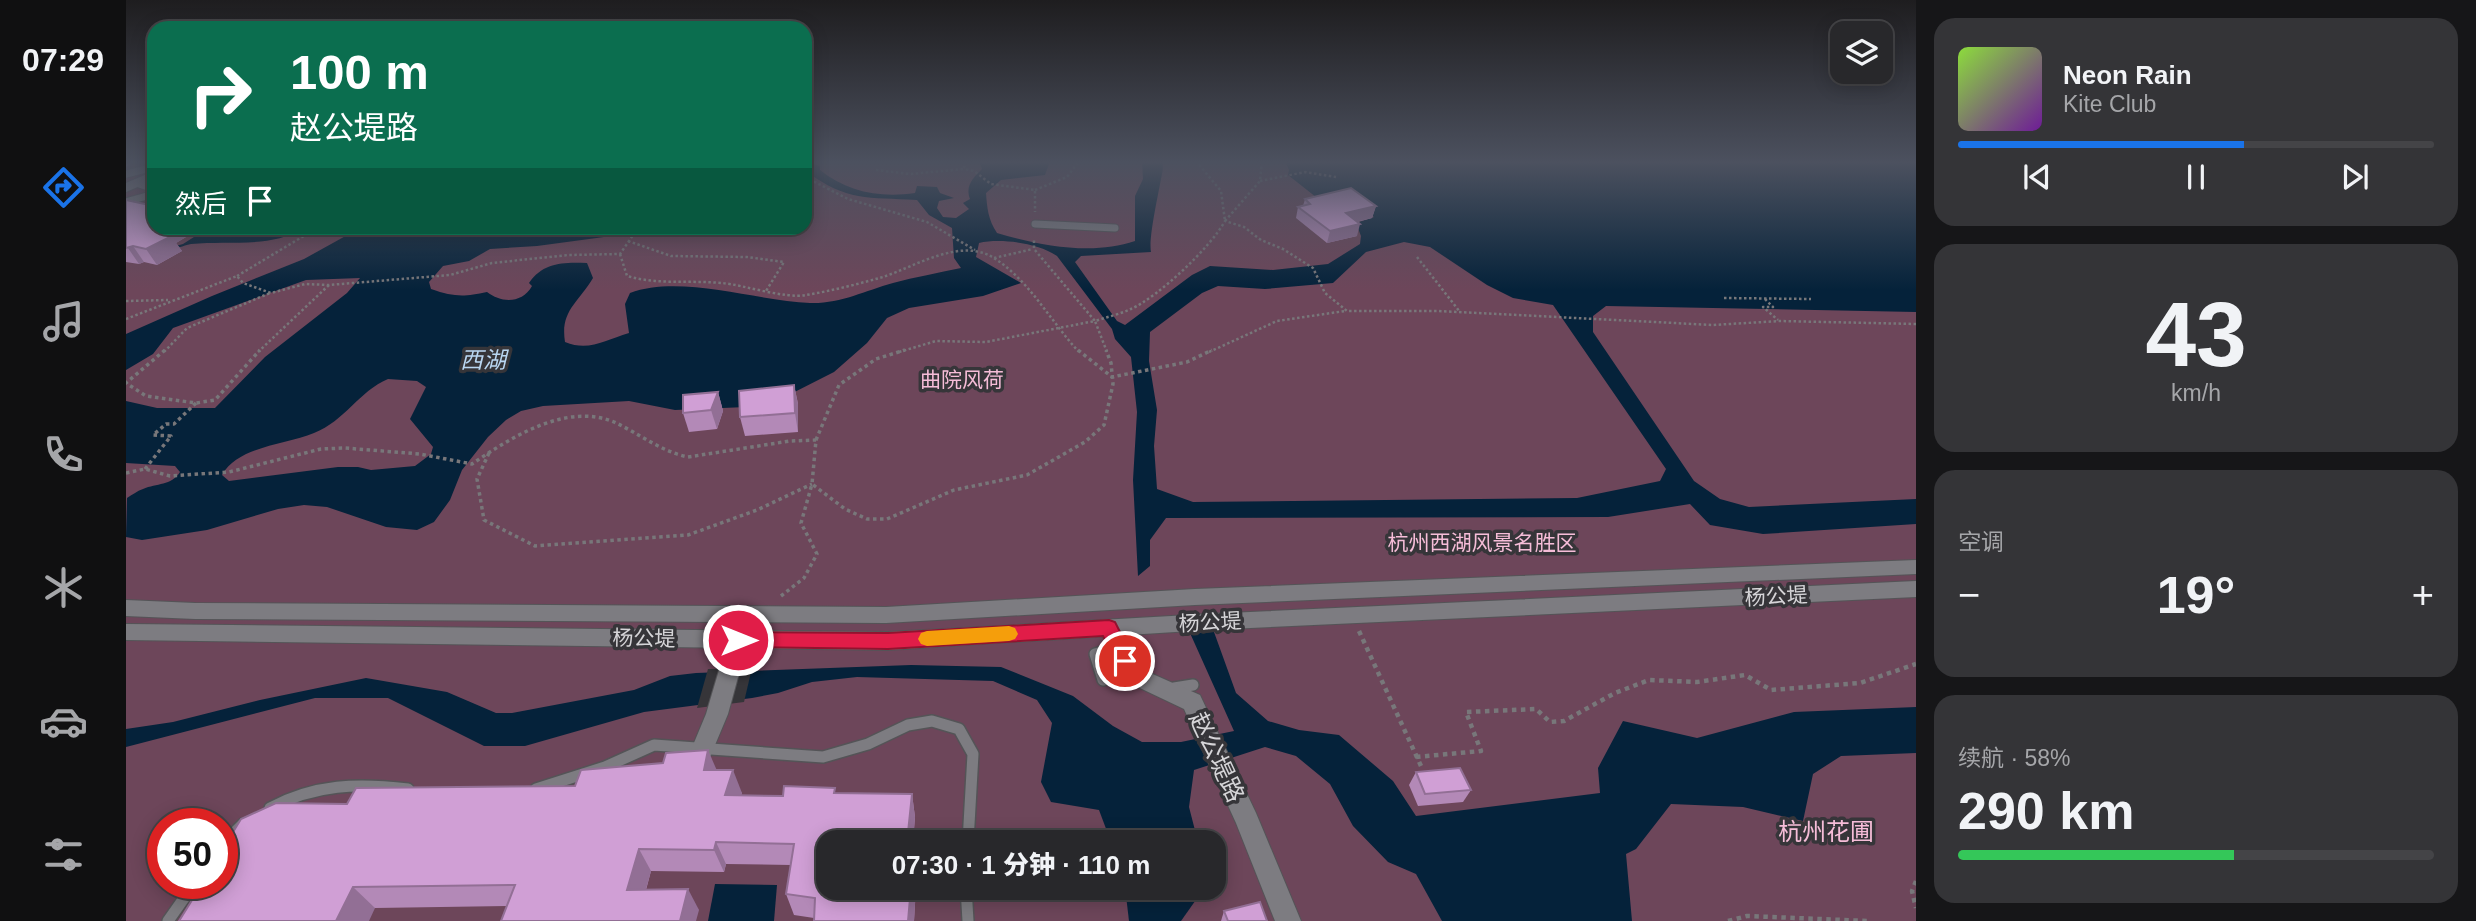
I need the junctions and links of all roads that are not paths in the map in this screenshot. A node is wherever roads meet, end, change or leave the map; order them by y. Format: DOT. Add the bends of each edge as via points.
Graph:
graph roads {
  1 [pos="1035,224"];
  2 [pos="1115,228"];
  3 [pos="1916,567"];
  4 [pos="1916,589"];
  5 [pos="126,608"];
  6 [pos="126,632"];
  7 [pos="1114,638"];
  8 [pos="738,640"];
  9 [pos="1193,685"];
  10 [pos="1161,689"];
  11 [pos="702,750"];
  12 [pos="523,791"];
  13 [pos="425,792"];
  14 [pos="238,827"];
  15 [pos="969,830"];
  16 [pos="183,899"];
  17 [pos="967,900"];
  18 [pos="168,921"];
  19 [pos="968,921"];
  20 [pos="1288,921"];
  1 -- 2 [label="lane"];
  3 -- 5 [label="main road, 杨公堤" via="1195,597 886,615"];
  4 -- 7 [label="main road, 杨公堤" via="1353,615"];
  6 -- 8 [label="main road, 杨公堤"];
  7 -- 8 [label="main road, 杨公堤"];
  7 -- 10 [label="main road, 赵公堤路" via="1131,674"];
  8 -- 11 [label="main road"];
  9 -- 10 [label="lane"];
  10 -- 20 [label="main road, 赵公堤路" via="1192,702"];
  11 -- 12 [label="lane" via="654,744 605,767"];
  11 -- 15 [label="lane" via="823,757 868,744 908,725 932,721 959,729 973,754"];
  13 -- 14 [label="lane" via="370,784 326,785 281,802"];
  16 -- 18 [label="lane"];
  17 -- 19 [label="lane"];
}
